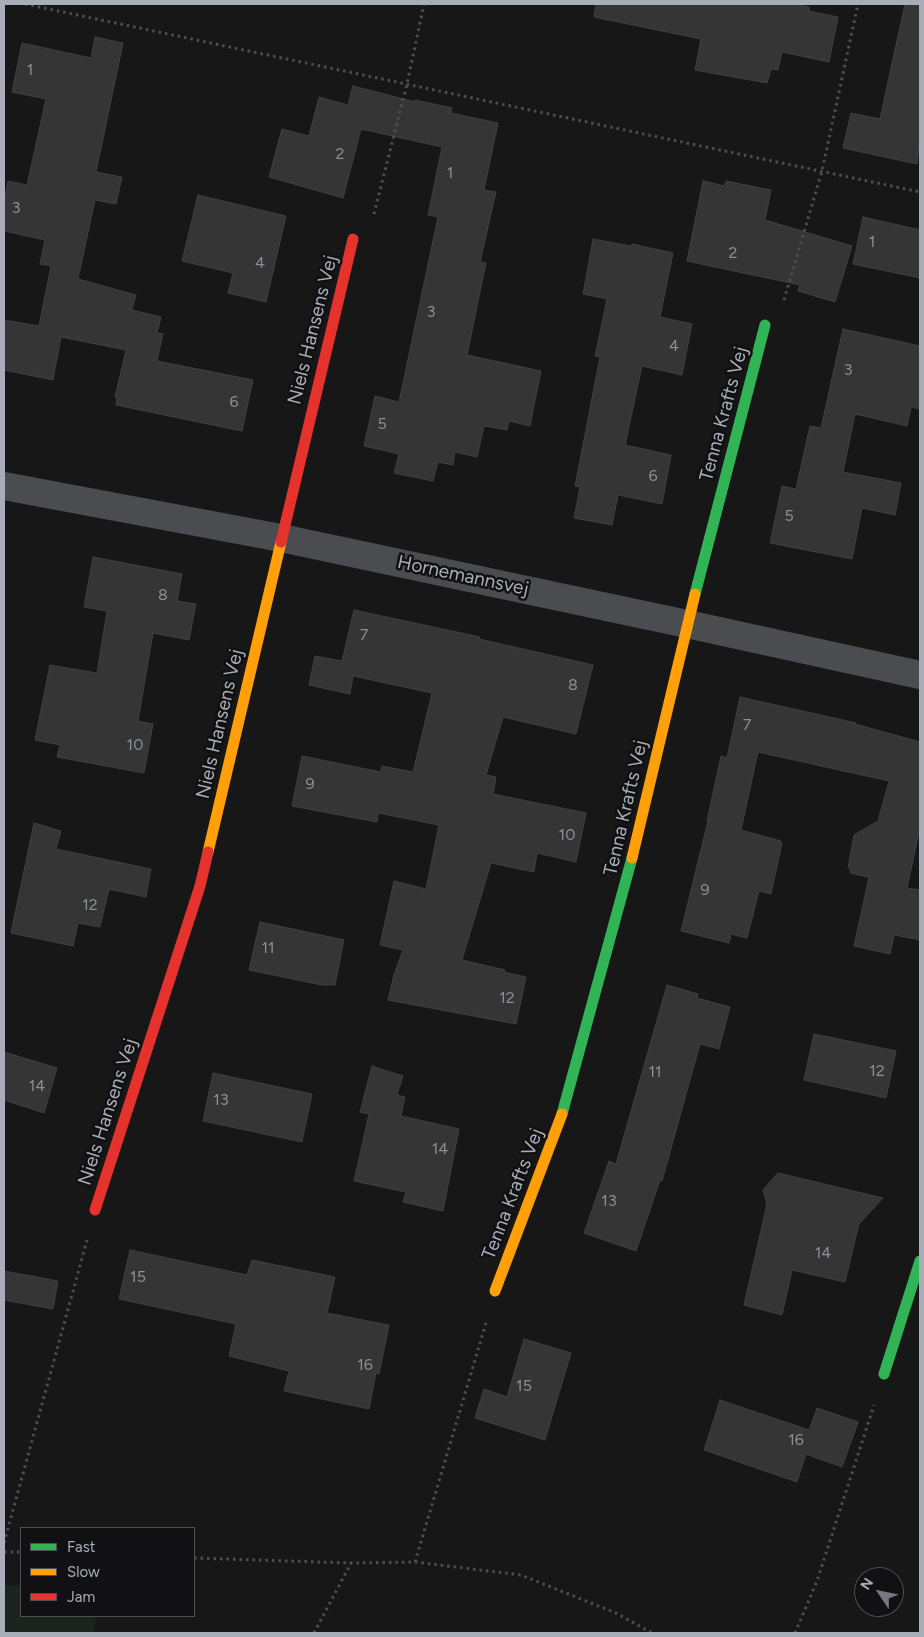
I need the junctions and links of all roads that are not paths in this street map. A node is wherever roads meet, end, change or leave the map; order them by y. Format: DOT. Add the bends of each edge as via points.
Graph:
graph roads {
  1 [pos="353,239"];
  2 [pos="765,325"];
  3 [pos="4,486"];
  4 [pos="281,538"];
  5 [pos="687,624"];
  6 [pos="920,675"];
  7 [pos="95,1210"];
  8 [pos="920,1260"];
  9 [pos="495,1291"];
  10 [pos="884,1374"];
  1 -- 4 [label="street, Niels Hansens Vej"];
  2 -- 5 [label="street, Tenna Krafts Vej"];
  3 -- 4 [label="street, Hornemannsvej"];
  4 -- 5 [label="street, Hornemannsvej"];
  4 -- 7 [label="street, Niels Hansens Vej" via="200,886"];
  5 -- 6 [label="street, Hornemannsvej"];
  5 -- 9 [label="street, Tenna Krafts Vej" via="629,872 564,1108"];
  8 -- 10 [label="street"];
}
